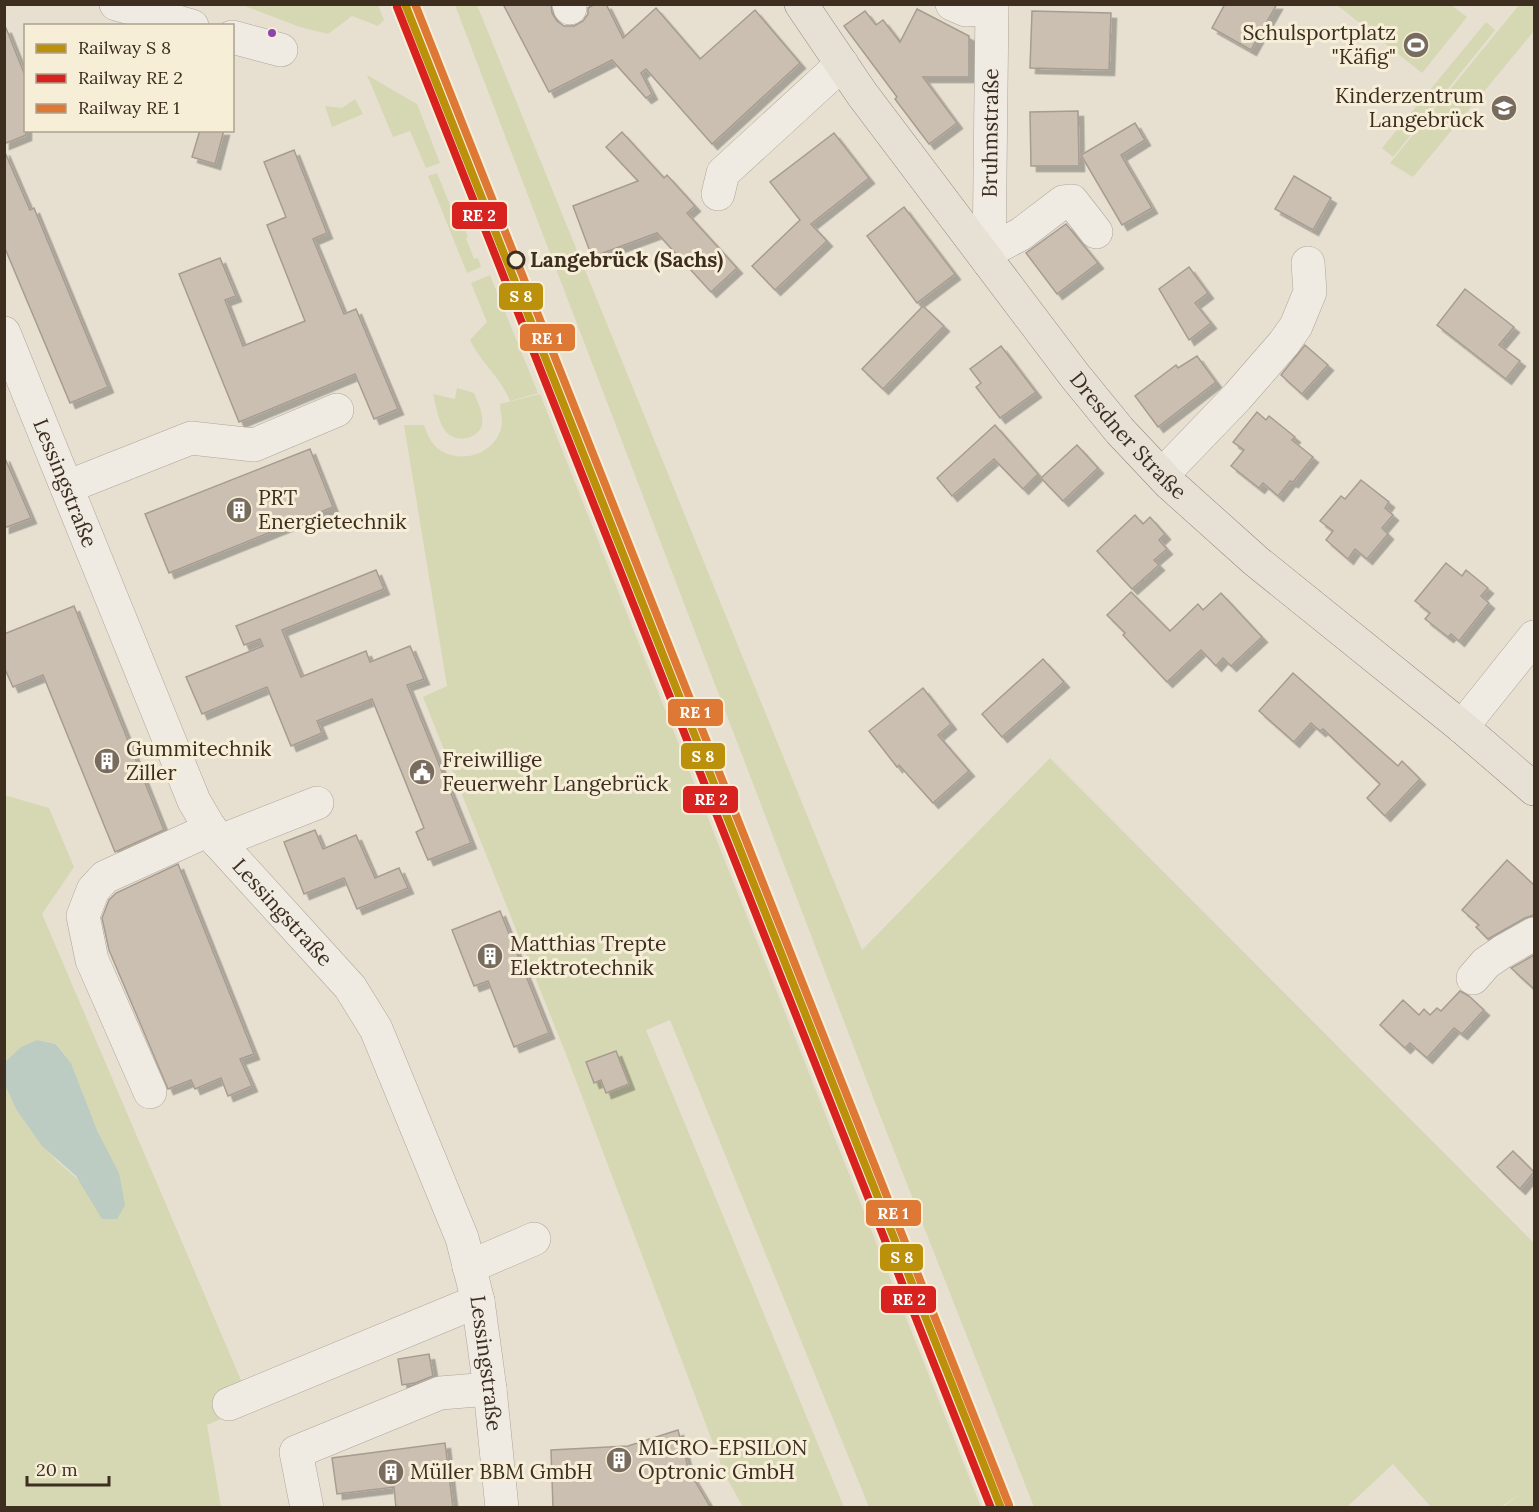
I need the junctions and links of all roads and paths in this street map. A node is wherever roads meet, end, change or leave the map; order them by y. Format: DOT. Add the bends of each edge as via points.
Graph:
graph roads {
  1 [pos="116,4"];
  2 [pos="801,4"];
  3 [pos="952,4"];
  4 [pos="991,7"];
  5 [pos="185,24"];
  6 [pos="234,37"];
  7 [pos="282,50"];
  8 [pos="842,64"];
  9 [pos="718,194"];
  10 [pos="1096,232"];
  11 [pos="989,257"];
  12 [pos="1308,263"];
  13 [pos="4,333"];
  14 [pos="337,410"];
  15 [pos="1162,475"];
  16 [pos="67,486"];
  17 [pos="1534,637"];
  18 [pos="1461,727"];
  19 [pos="1534,789"];
  20 [pos="317,803"];
  21 [pos="215,836"];
  22 [pos="1534,934"];
  23 [pos="1473,978"];
  24 [pos="150,1092"];
  25 [pos="534,1239"];
  26 [pos="469,1267"];
  27 [pos="478,1301"];
  28 [pos="490,1389"];
  29 [pos="229,1404"];
  30 [pos="307,1508"];
  31 [pos="502,1508"];
  1 -- 5 [label="street"];
  2 -- 8 [label="main road, Dresdner Straße"];
  3 -- 4 [label="street" via="966,10"];
  4 -- 11 [label="street, Bruhmstraße"];
  6 -- 7 [label="street"];
  8 -- 9 [label="street" via="723,173"];
  8 -- 11 [label="main road, Dresdner Straße"];
  10 -- 11 [label="street" via="1072,201 1063,202"];
  11 -- 15 [label="main road, Dresdner Straße" via="1075,376"];
  12 -- 15 [label="street" via="1310,292 1284,344"];
  13 -- 16 [label="street, Lessingstraße"];
  14 -- 16 [label="street" via="254,445 191,438"];
  15 -- 18 [label="main road, Dresdner Straße" via="1210,522"];
  16 -- 21 [label="street, Lessingstraße" via="194,801"];
  17 -- 18 [label="street"];
  18 -- 19 [label="main road, Dresdner Straße"];
  20 -- 21 [label="street"];
  21 -- 24 [label="street" via="105,877 93,890 83,916 92,960"];
  21 -- 26 [label="street, Lessingstraße" via="350,987 376,1029 462,1238"];
  22 -- 23 [label="street" via="1486,963"];
  25 -- 26 [label="street"];
  26 -- 27 [label="street, Lessingstraße"];
  27 -- 28 [label="street, Lessingstraße"];
  27 -- 29 [label="street"];
  28 -- 30 [label="street" via="440,1393 296,1452"];
  28 -- 31 [label="street, Lessingstraße"];
}
